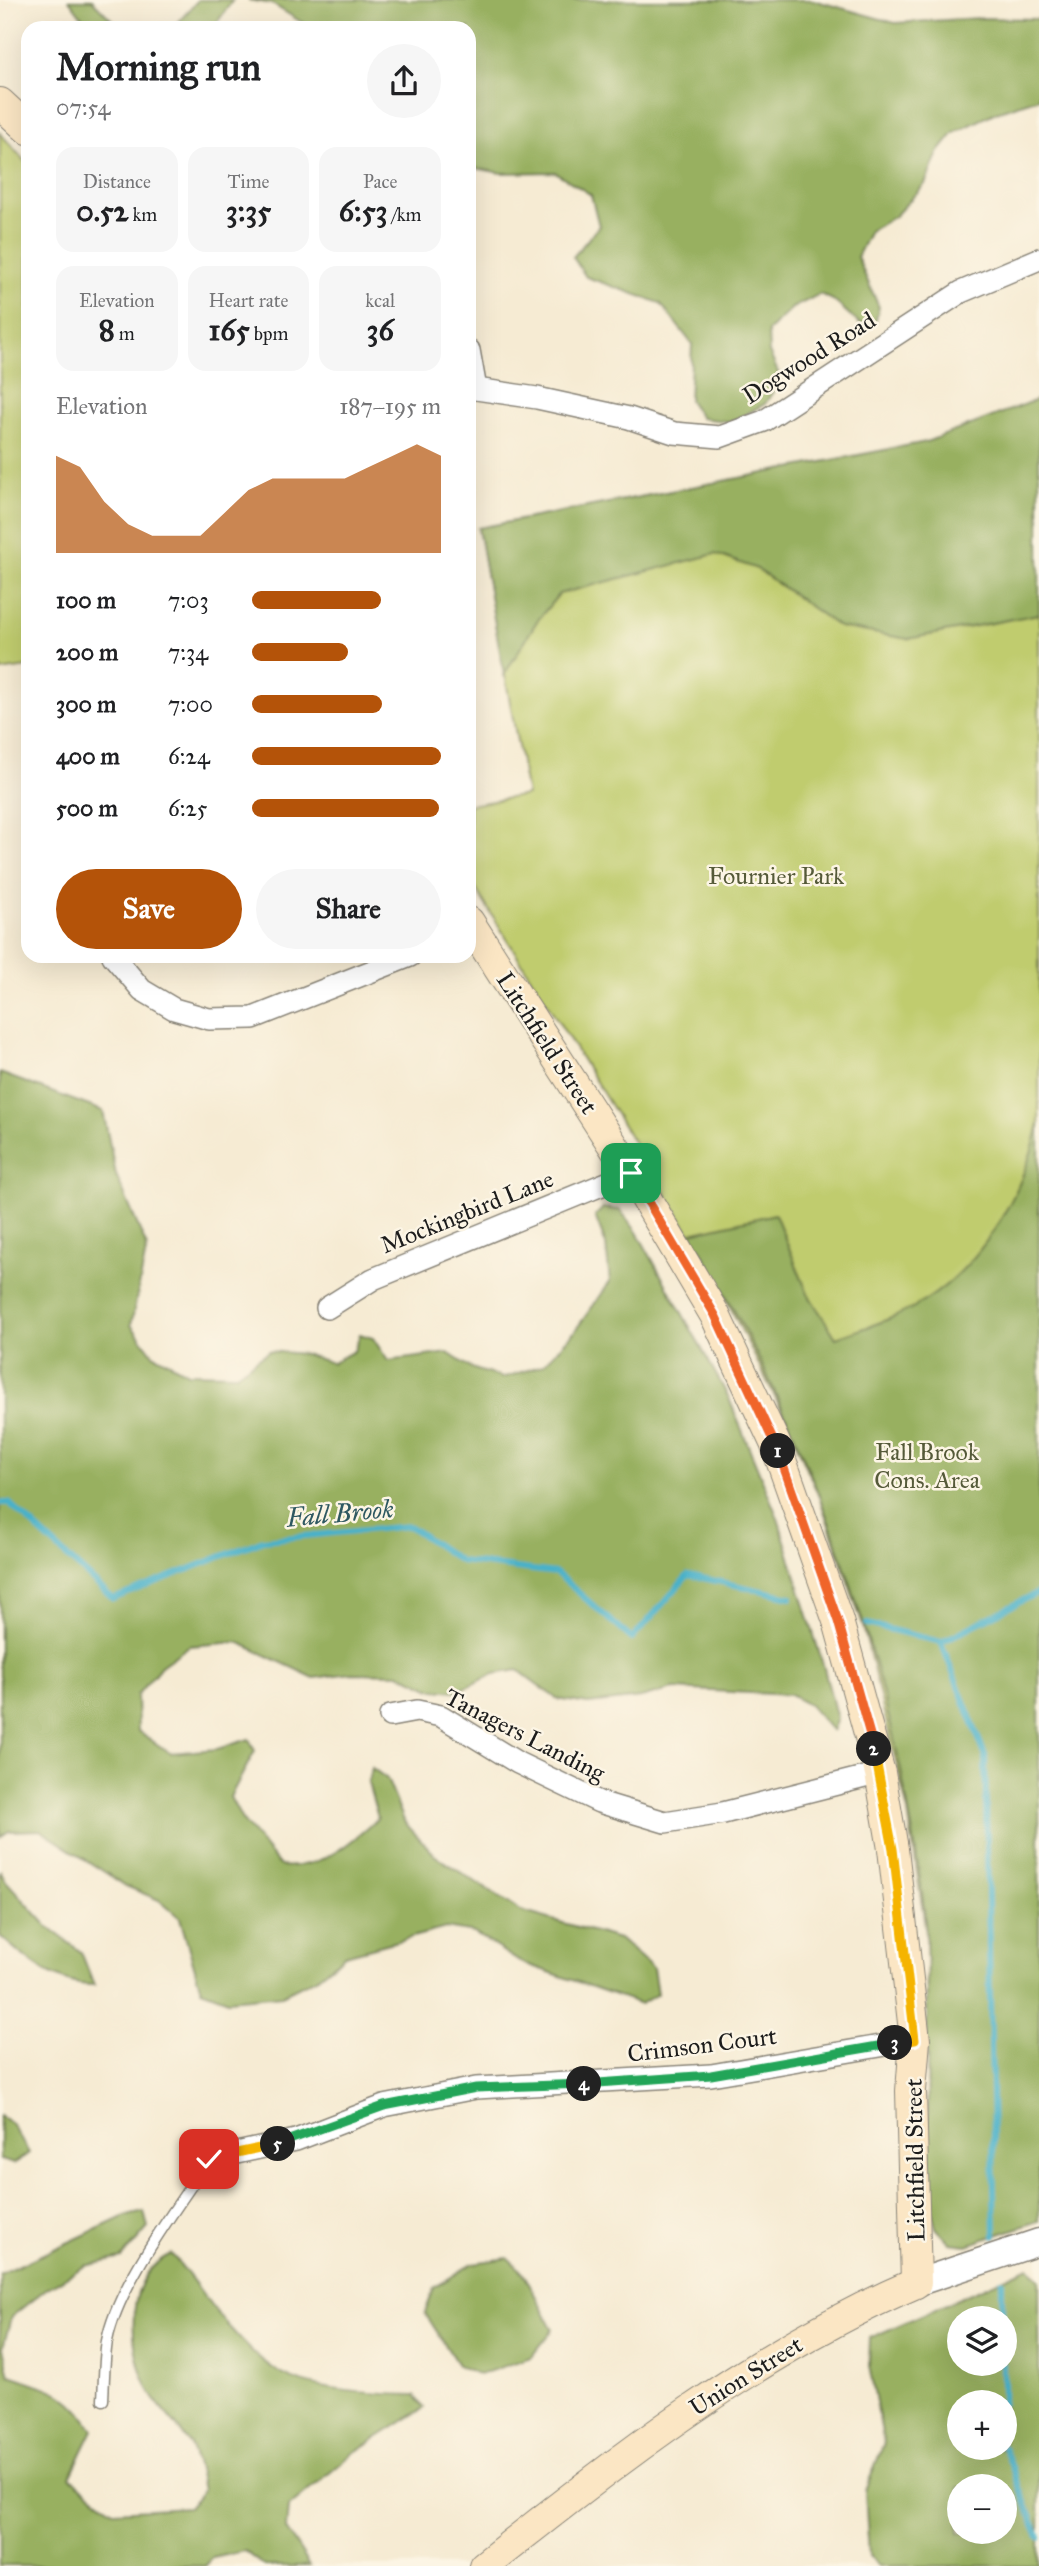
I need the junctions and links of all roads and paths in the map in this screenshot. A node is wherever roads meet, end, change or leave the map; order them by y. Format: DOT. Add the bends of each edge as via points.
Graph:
graph roads {
  1 [pos="0,103"];
  2 [pos="21,122"];
  3 [pos="1039,258"];
  4 [pos="476,390"];
  5 [pos="476,936"];
  6 [pos="119,963"];
  7 [pos="392,963"];
  8 [pos="631,1173"];
  9 [pos="327,1308"];
  10 [pos="390,1716"];
  11 [pos="880,1773"];
  12 [pos="915,2040"];
  13 [pos="209,2159"];
  14 [pos="1039,2242"];
  15 [pos="916,2283"];
  16 [pos="103,2400"];
  17 [pos="484,2566"];
  1 -- 2 [label="main road"];
  3 -- 4 [label="street, Dogwood Road" via="961,292 764,421 720,437 674,433 616,415"];
  5 -- 8 [label="main road, Litchfield Street"];
  6 -- 7 [label="street" via="142,990 174,1009 209,1019 253,1018"];
  8 -- 9 [label="street, Mockingbird Lane" via="373,1279"];
  8 -- 11 [label="main road, Litchfield Street" via="715,1315 775,1443 838,1621"];
  10 -- 11 [label="street, Tanagers Landing" via="417,1711 441,1716 518,1763 599,1802 665,1822 723,1814"];
  11 -- 12 [label="main road, Litchfield Street"];
  12 -- 13 [label="street, Crimson Court" via="711,2075 476,2088 384,2106 296,2140"];
  12 -- 15 [label="main road, Litchfield Street" via="911,2091"];
  13 -- 16 [label="lane" via="115,2313 107,2341"];
  14 -- 15 [label="street, Union Street"];
  15 -- 17 [label="main road, Union Street" via="822,2328 701,2402"];
}
